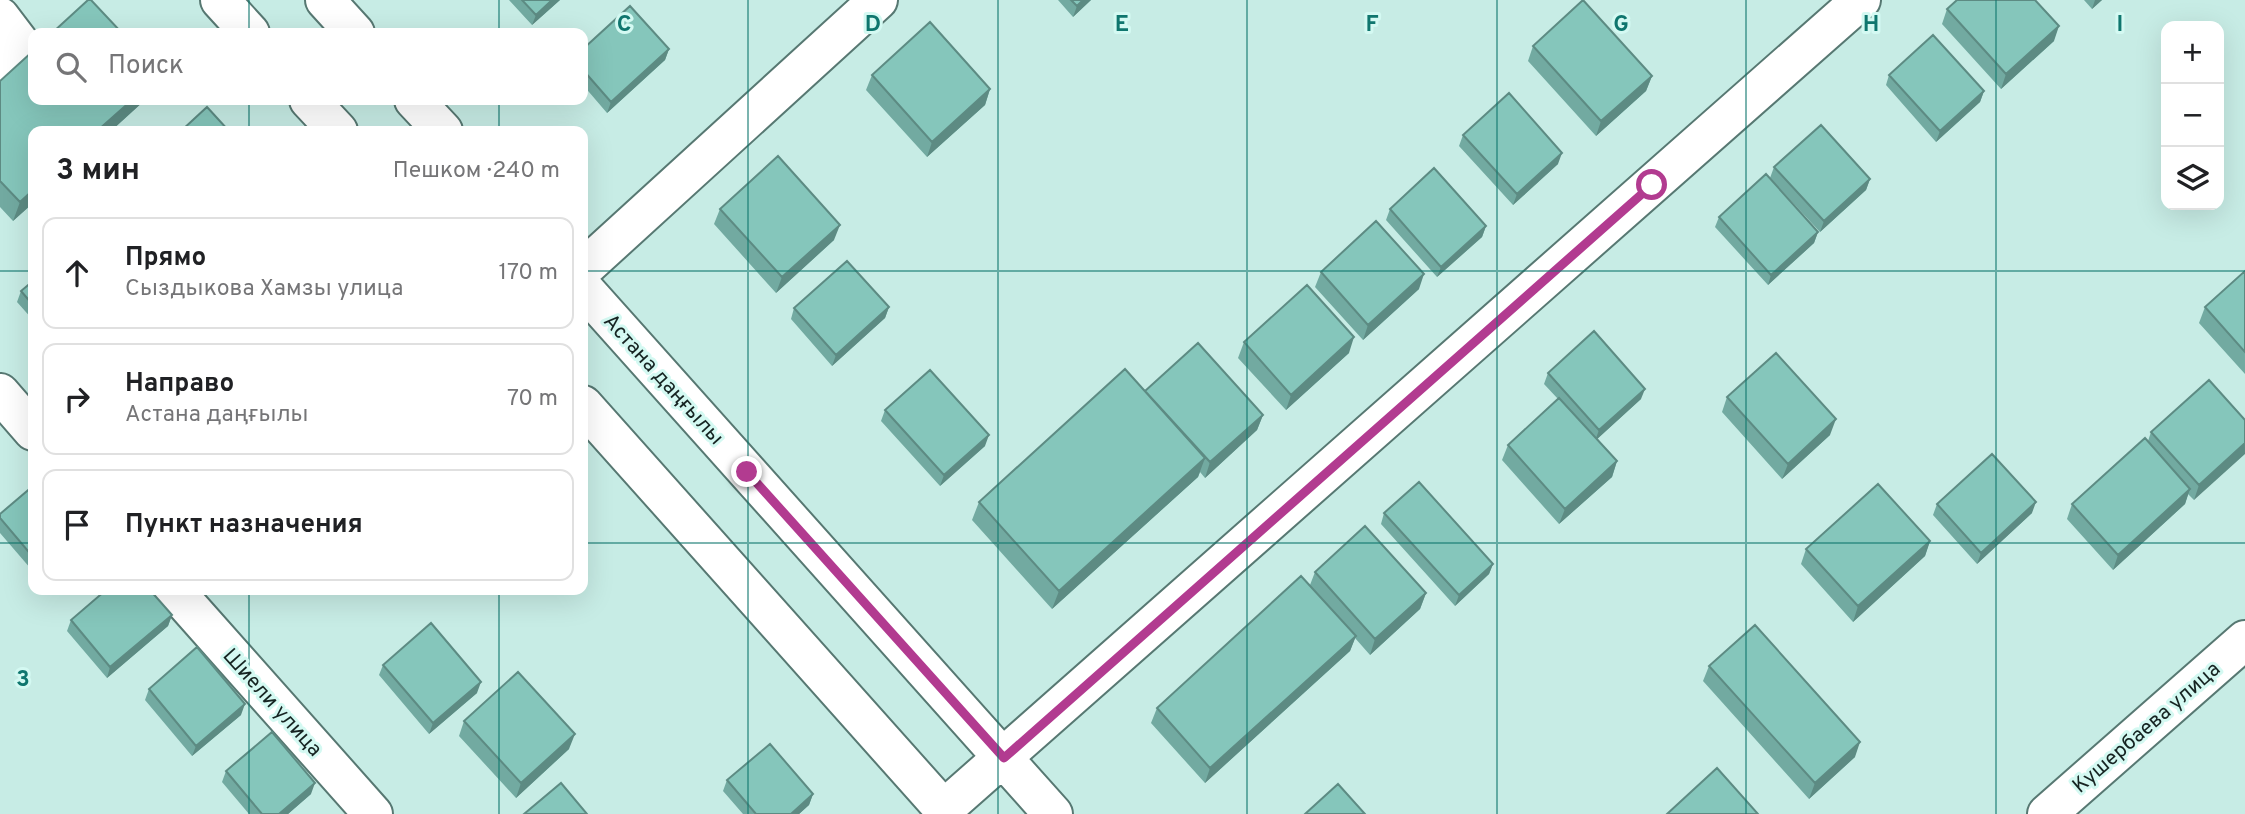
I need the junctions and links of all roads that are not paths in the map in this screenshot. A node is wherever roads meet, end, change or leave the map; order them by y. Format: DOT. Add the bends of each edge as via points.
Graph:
graph roads {
  1 [pos="220,0"];
  2 [pos="325,0"];
  3 [pos="878,0"];
  4 [pos="1861,0"];
  5 [pos="0,18"];
  6 [pos="245,28"];
  7 [pos="350,28"];
  8 [pos="0,81"];
  9 [pos="314,105"];
  10 [pos="420,105"];
  11 [pos="333,126"];
  12 [pos="438,126"];
  13 [pos="588,263"];
  14 [pos="588,294"];
  15 [pos="0,393"];
  16 [pos="588,411"];
  17 [pos="28,425"];
  18 [pos="178,595"];
  19 [pos="2245,640"];
  20 [pos="1004,758"];
  21 [pos="946,812"];
  22 [pos="373,814"];
  23 [pos="1054,814"];
  24 [pos="2048,814"];
  1 -- 6 [label="street"];
  2 -- 7 [label="street"];
  3 -- 13 [label="street"];
  4 -- 20 [label="street"];
  5 -- 8 [label="street" via="19,42"];
  9 -- 11 [label="street"];
  10 -- 12 [label="street"];
  14 -- 20 [label="street, Астана даңғылы"];
  15 -- 17 [label="street"];
  16 -- 21 [label="street"];
  18 -- 22 [label="street, Шиели улица"];
  19 -- 24 [label="street, Кушербаева улица"];
  20 -- 21 [label="street"];
  20 -- 23 [label="street, Астана даңғылы"];
}
